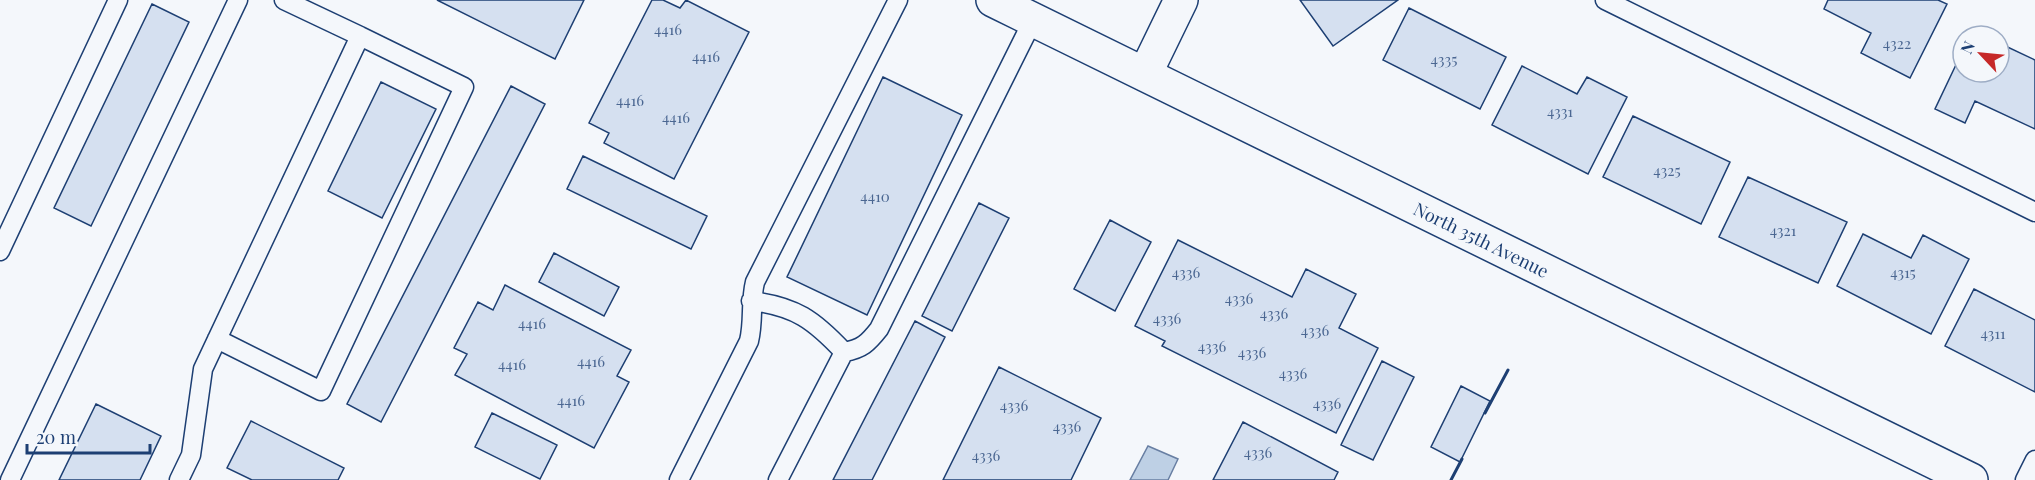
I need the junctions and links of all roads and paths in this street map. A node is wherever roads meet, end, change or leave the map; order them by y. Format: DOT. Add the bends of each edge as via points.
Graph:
graph roads {
  1 [pos="118,0"];
  2 [pos="238,0"];
  3 [pos="284,0"];
  4 [pos="898,0"];
  5 [pos="993,0"];
  6 [pos="1182,0"];
  7 [pos="1605,0"];
  8 [pos="1034,20"];
  9 [pos="360,36"];
  10 [pos="1144,74"];
  11 [pos="2035,212"];
  12 [pos="0,251"];
  13 [pos="751,302"];
  14 [pos="217,339"];
  15 [pos="844,352"];
  16 [pos="2035,460"];
  17 [pos="9,480"];
  18 [pos="179,480"];
  19 [pos="679,480"];
  20 [pos="778,480"];
  21 [pos="1971,480"];
  22 [pos="2025,480"];
  1 -- 12 [label="lane"];
  2 -- 17 [label="lane"];
  3 -- 9 [label="lane"];
  4 -- 13 [label="lane" via="755,282"];
  5 -- 8 [label="main road, North 35th Avenue"];
  6 -- 10 [label="main road"];
  7 -- 11 [label="lane"];
  8 -- 10 [label="main road, North 35th Avenue"];
  8 -- 15 [label="lane" via="879,329 868,344"];
  9 -- 14 [label="lane"];
  9 -- 14 [label="lane" via="464,87 351,328 321,391"];
  10 -- 21 [label="main road, North 35th Avenue"];
  13 -- 15 [label="lane" via="775,304 796,312 814,323"];
  13 -- 19 [label="lane" via="749,341"];
  14 -- 18 [label="lane" via="203,369 191,455"];
  15 -- 20 [label="lane"];
  16 -- 22 [label="lane"];
}
